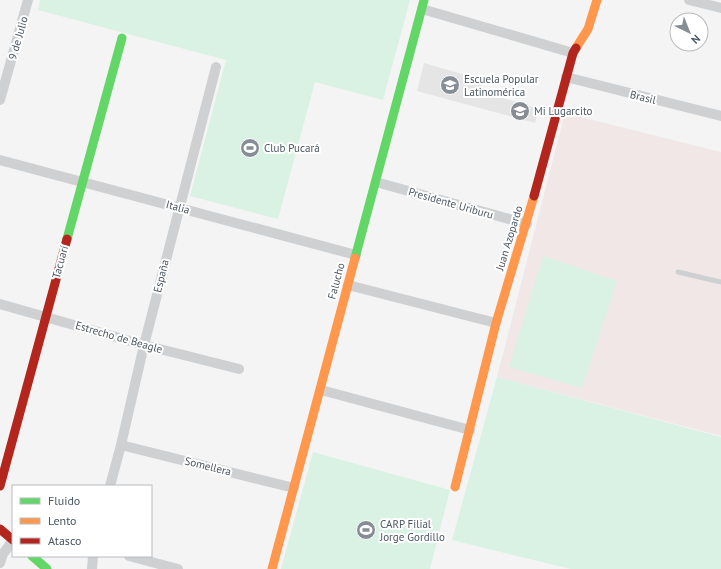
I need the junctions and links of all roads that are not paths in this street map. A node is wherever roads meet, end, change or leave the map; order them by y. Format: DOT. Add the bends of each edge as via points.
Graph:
graph roads {
  1 [pos="28,0"];
  2 [pos="597,0"];
  3 [pos="689,0"];
  4 [pos="423,5"];
  5 [pos="721,8"];
  6 [pos="122,38"];
  7 [pos="573,53"];
  8 [pos="216,67"];
  9 [pos="566,77"];
  10 [pos="0,100"];
  11 [pos="721,116"];
  12 [pos="0,160"];
  13 [pos="82,182"];
  14 [pos="376,182"];
  15 [pos="179,207"];
  16 [pos="527,224"];
  17 [pos="356,255"];
  18 [pos="678,272"];
  19 [pos="721,282"];
  20 [pos="348,284"];
  21 [pos="0,304"];
  22 [pos="46,316"];
  23 [pos="496,323"];
  24 [pos="144,345"];
  25 [pos="239,369"];
  26 [pos="321,390"];
  27 [pos="470,430"];
  28 [pos="121,445"];
  29 [pos="110,485"];
  30 [pos="0,486"];
  31 [pos="455,487"];
  32 [pos="294,488"];
  33 [pos="0,529"];
  34 [pos="12,539"];
  35 [pos="12,541"];
  36 [pos="33,557"];
  37 [pos="93,557"];
  38 [pos="132,557"];
  39 [pos="0,563"];
  40 [pos="47,569"];
  41 [pos="92,569"];
  42 [pos="178,569"];
  43 [pos="272,569"];
  1 -- 10 [label="street, 9 de Julio"];
  2 -- 7 [label="street, Juan Azopardo" via="588,29"];
  3 -- 5 [label="street"];
  4 -- 7 [label="street"];
  4 -- 14 [label="street, Falucho"];
  6 -- 13 [label="street, Tacuarí"];
  7 -- 9 [label="street, Juan Azopardo"];
  8 -- 15 [label="street, España"];
  9 -- 11 [label="street, Brasil"];
  9 -- 16 [label="street, Juan Azopardo"];
  12 -- 13 [label="street, Italia"];
  13 -- 15 [label="street, Italia"];
  13 -- 22 [label="street, Tacuarí"];
  14 -- 16 [label="street, Presidente Uriburu"];
  14 -- 17 [label="street, Falucho"];
  15 -- 17 [label="street, Italia"];
  15 -- 24 [label="street, España"];
  16 -- 23 [label="street, Juan Azopardo"];
  17 -- 20 [label="street, Falucho"];
  18 -- 19 [label="lane"];
  20 -- 23 [label="street"];
  20 -- 26 [label="street, Falucho"];
  21 -- 22 [label="street, Estrecho de Beagle"];
  22 -- 24 [label="street, Estrecho de Beagle"];
  22 -- 30 [label="street, Tacuarí"];
  23 -- 27 [label="street, Juan Azopardo"];
  24 -- 25 [label="street, Estrecho de Beagle"];
  24 -- 28 [label="street, España"];
  26 -- 27 [label="street"];
  26 -- 32 [label="street, Falucho"];
  27 -- 31 [label="street, Juan Azopardo"];
  28 -- 29 [label="street, España"];
  28 -- 32 [label="street, Somellera"];
  32 -- 43 [label="street, Falucho"];
  33 -- 34 [label="street"];
  35 -- 39 [label="street"];
  36 -- 40 [label="street"];
  37 -- 41 [label="street"];
  38 -- 42 [label="street"];
}
